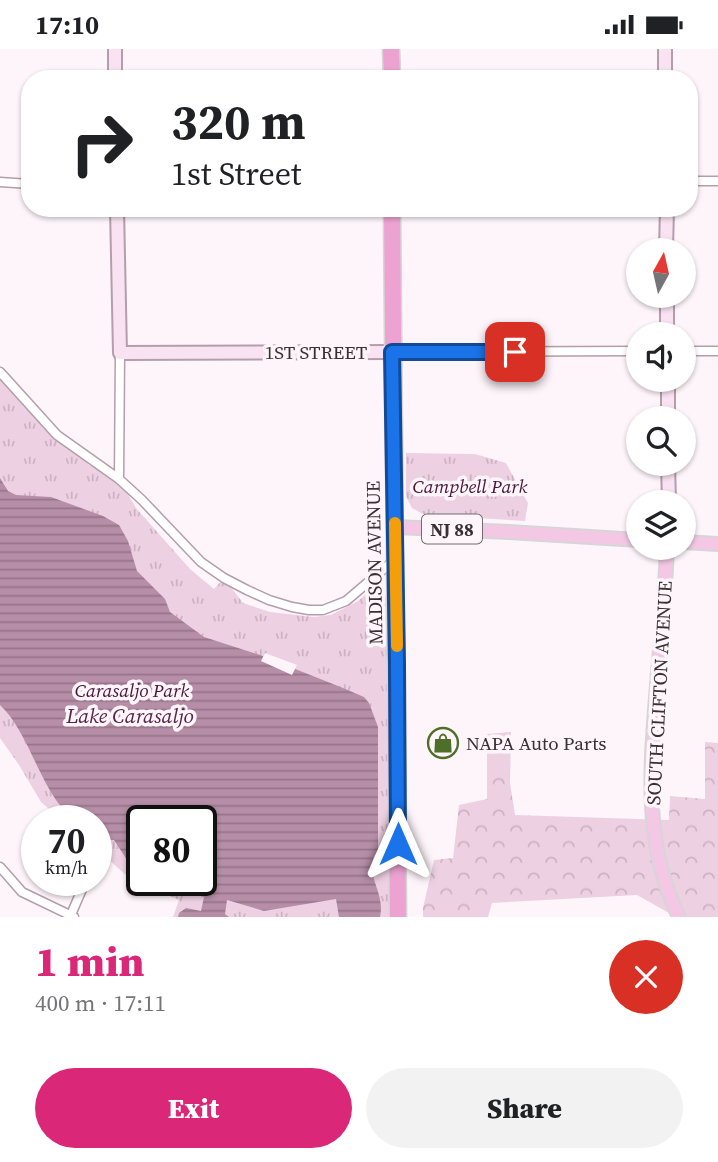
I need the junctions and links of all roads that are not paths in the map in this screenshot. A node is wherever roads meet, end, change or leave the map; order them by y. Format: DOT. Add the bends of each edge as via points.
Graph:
graph roads {
  1 [pos="115,49"];
  2 [pos="391,49"];
  3 [pos="665,49"];
  4 [pos="115,70"];
  5 [pos="392,70"];
  6 [pos="666,70"];
  7 [pos="698,181"];
  8 [pos="718,181"];
  9 [pos="0,182"];
  10 [pos="21,183"];
  11 [pos="117,217"];
  12 [pos="392,217"];
  13 [pos="667,217"];
  14 [pos="666,238"];
  15 [pos="626,351"];
  16 [pos="696,351"];
  17 [pos="718,351"];
  18 [pos="392,352"];
  19 [pos="120,353"];
  20 [pos="0,372"];
  21 [pos="119,479"];
  22 [pos="395,527"];
  23 [pos="626,539"];
  24 [pos="696,543"];
  25 [pos="718,544"];
  26 [pos="395,558"];
  27 [pos="666,560"];
  28 [pos="0,867"];
  29 [pos="80,896"];
  30 [pos="72,917"];
  31 [pos="398,917"];
  32 [pos="679,917"];
  1 -- 4 [label="street"];
  2 -- 5 [label="highway"];
  3 -- 6 [label="street"];
  7 -- 8 [label="street"];
  9 -- 10 [label="street"];
  11 -- 19 [label="street"];
  12 -- 18 [label="highway, MADISON AVENUE"];
  13 -- 14 [label="street"];
  15 -- 18 [label="street, 1ST STREET"];
  16 -- 17 [label="street"];
  18 -- 19 [label="street, 1ST STREET"];
  18 -- 22 [label="highway, MADISON AVENUE"];
  19 -- 21 [label="street"];
  20 -- 21 [label="street" via="57,435"];
  21 -- 26 [label="street" via="201,562 247,590 292,607 323,610 346,601"];
  22 -- 23 [label="main road, NJ 88"];
  22 -- 26 [label="highway, MADISON AVENUE"];
  24 -- 25 [label="main road"];
  26 -- 31 [label="highway, MADISON AVENUE"];
  27 -- 32 [label="main road, SOUTH CLIFTON AVENUE" via="650,793 656,850"];
  28 -- 30 [label="street" via="22,892"];
  29 -- 30 [label="street"];
}
